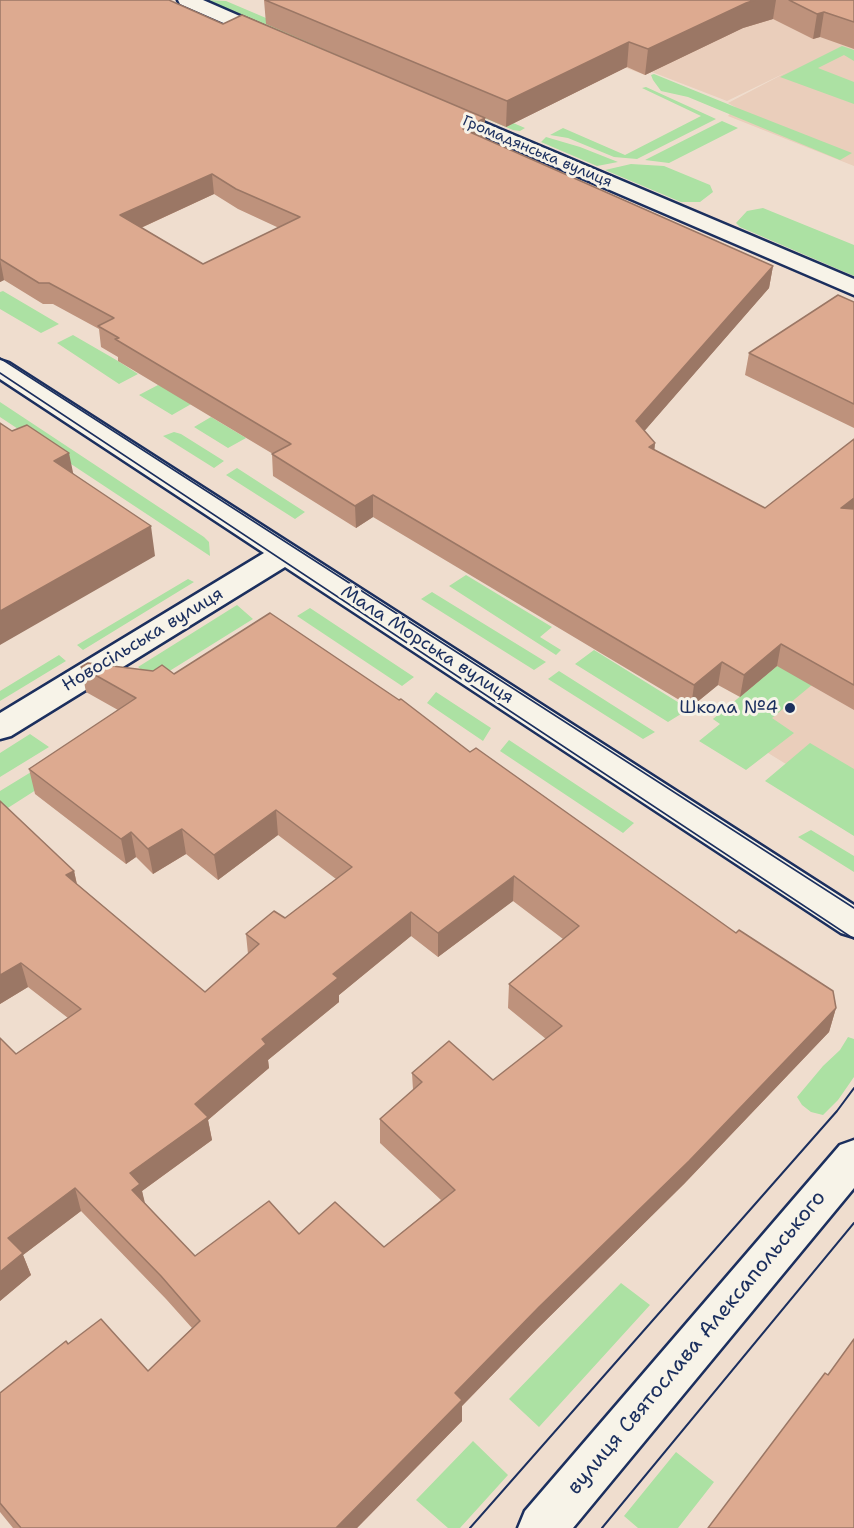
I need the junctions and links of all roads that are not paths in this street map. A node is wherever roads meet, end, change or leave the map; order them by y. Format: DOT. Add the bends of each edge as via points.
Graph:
graph roads {
  1 [pos="187,0"];
  2 [pos="294,46"];
  3 [pos="430,105"];
  4 [pos="854,288"];
  5 [pos="0,368"];
  6 [pos="286,553"];
  7 [pos="0,728"];
  8 [pos="854,922"];
  9 [pos="854,1158"];
  10 [pos="542,1528"];
  1 -- 2 [label="street"];
  3 -- 4 [label="street, Громадянська вулиця"];
  5 -- 6 [label="street, Мала Морська вулиця"];
  6 -- 7 [label="street, Новосільська вулиця"];
  6 -- 8 [label="street, Мала Морська вулиця"];
  9 -- 10 [label="street, вулиця Святослава Алексапольського"];
}
